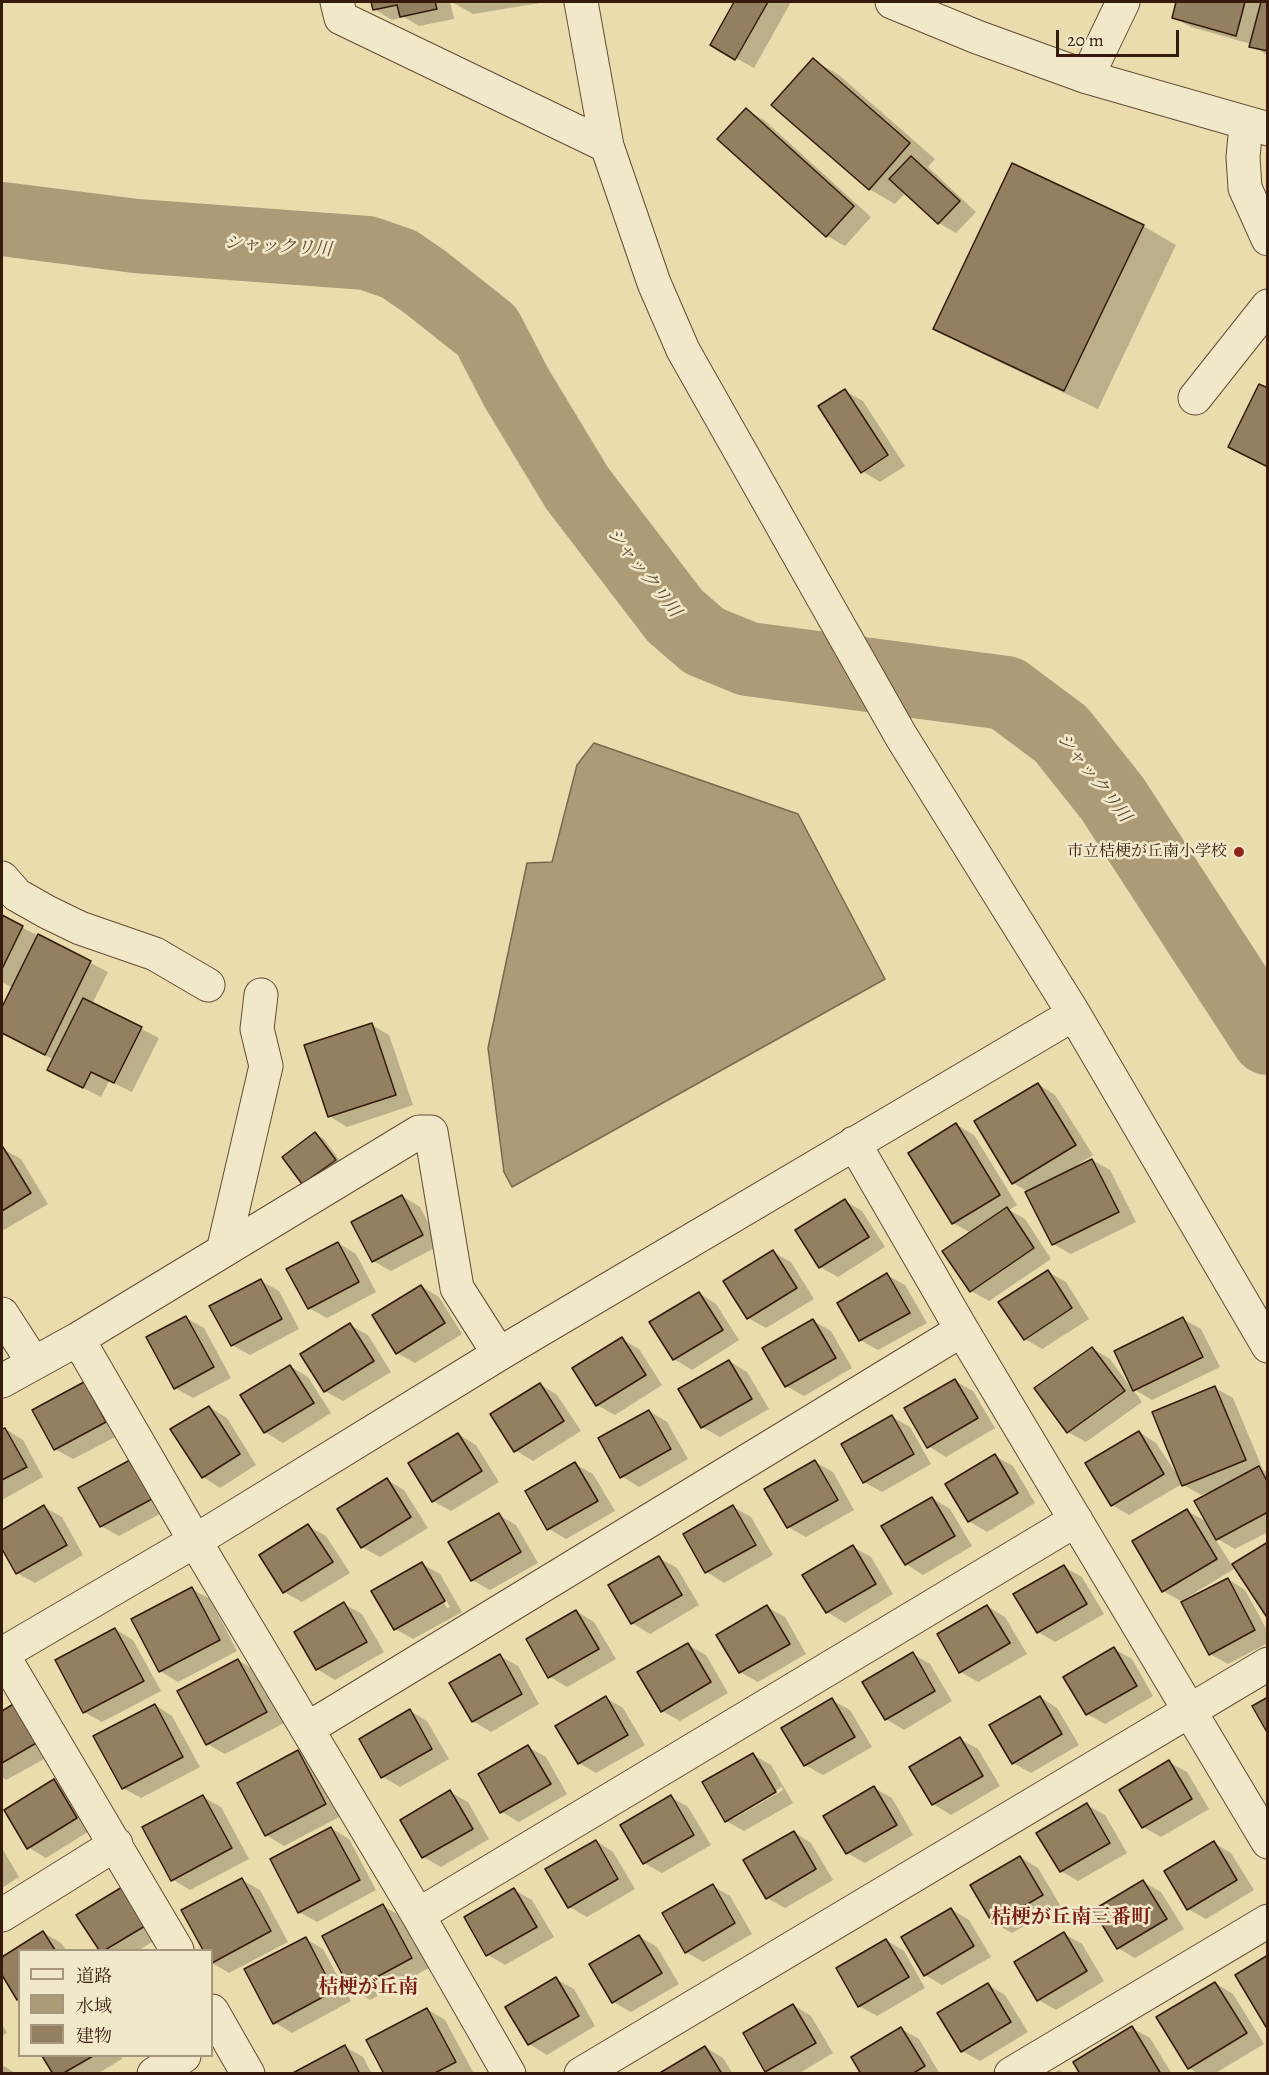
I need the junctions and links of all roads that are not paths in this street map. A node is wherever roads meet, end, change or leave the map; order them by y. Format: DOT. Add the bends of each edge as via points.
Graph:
graph roads {
  1 [pos="337,2"];
  2 [pos="581,2"];
  3 [pos="892,2"];
  4 [pos="1123,2"];
  5 [pos="1088,77"];
  6 [pos="1257,127"];
  7 [pos="607,146"];
  8 [pos="1268,239"];
  9 [pos="1268,306"];
  10 [pos="1195,398"];
  11 [pos="2,878"];
  12 [pos="208,985"];
  13 [pos="261,995"];
  14 [pos="1074,1014"];
  15 [pos="854,1143"];
  16 [pos="223,1251"];
  17 [pos="2,1314"];
  18 [pos="962,1330"];
  19 [pos="78,1339"];
  20 [pos="1268,1346"];
  21 [pos="499,1354"];
  22 [pos="33,1362"];
  23 [pos="2,1382"];
  24 [pos="1076,1520"];
  25 [pos="195,1541"];
  26 [pos="2,1654"];
  27 [pos="1268,1664"];
  28 [pos="1188,1711"];
  29 [pos="307,1729"];
  30 [pos="1268,1842"];
  31 [pos="117,1844"];
  32 [pos="2,1915"];
  33 [pos="418,1915"];
  34 [pos="1268,1921"];
  35 [pos="176,1949"];
  36 [pos="216,2027"];
  37 [pos="181,2057"];
  38 [pos="154,2073"];
  39 [pos="248,2073"];
  40 [pos="509,2073"];
  41 [pos="581,2073"];
  42 [pos="1011,2073"];
  1 -- 7 [label="street" via="341,18"];
  2 -- 7 [label="street"];
  3 -- 5 [label="street"];
  4 -- 5 [label="street"];
  5 -- 6 [label="street"];
  6 -- 8 [label="street" via="1243,158 1245,188"];
  7 -- 14 [label="street" via="654,283 683,350 901,736"];
  9 -- 10 [label="street"];
  11 -- 12 [label="street" via="17,895 47,912 155,954"];
  13 -- 16 [label="street" via="257,1029 266,1066"];
  14 -- 15 [label="street"];
  14 -- 20 [label="street"];
  15 -- 18 [label="street"];
  15 -- 21 [label="street"];
  16 -- 19 [label="street"];
  16 -- 21 [label="street" via="419,1132 431,1132 457,1288"];
  17 -- 22 [label="street"];
  18 -- 24 [label="street"];
  18 -- 29 [label="street"];
  19 -- 22 [label="street"];
  19 -- 25 [label="street"];
  21 -- 25 [label="street"];
  22 -- 23 [label="street"];
  24 -- 28 [label="street"];
  24 -- 33 [label="street"];
  25 -- 26 [label="street"];
  25 -- 29 [label="street"];
  26 -- 31 [label="street"];
  27 -- 28 [label="street"];
  28 -- 30 [label="street"];
  28 -- 41 [label="street"];
  29 -- 33 [label="street"];
  31 -- 32 [label="street"];
  31 -- 35 [label="street"];
  33 -- 40 [label="street"];
  34 -- 42 [label="street"];
  36 -- 39 [label="street"];
  37 -- 38 [label="street"];
}
